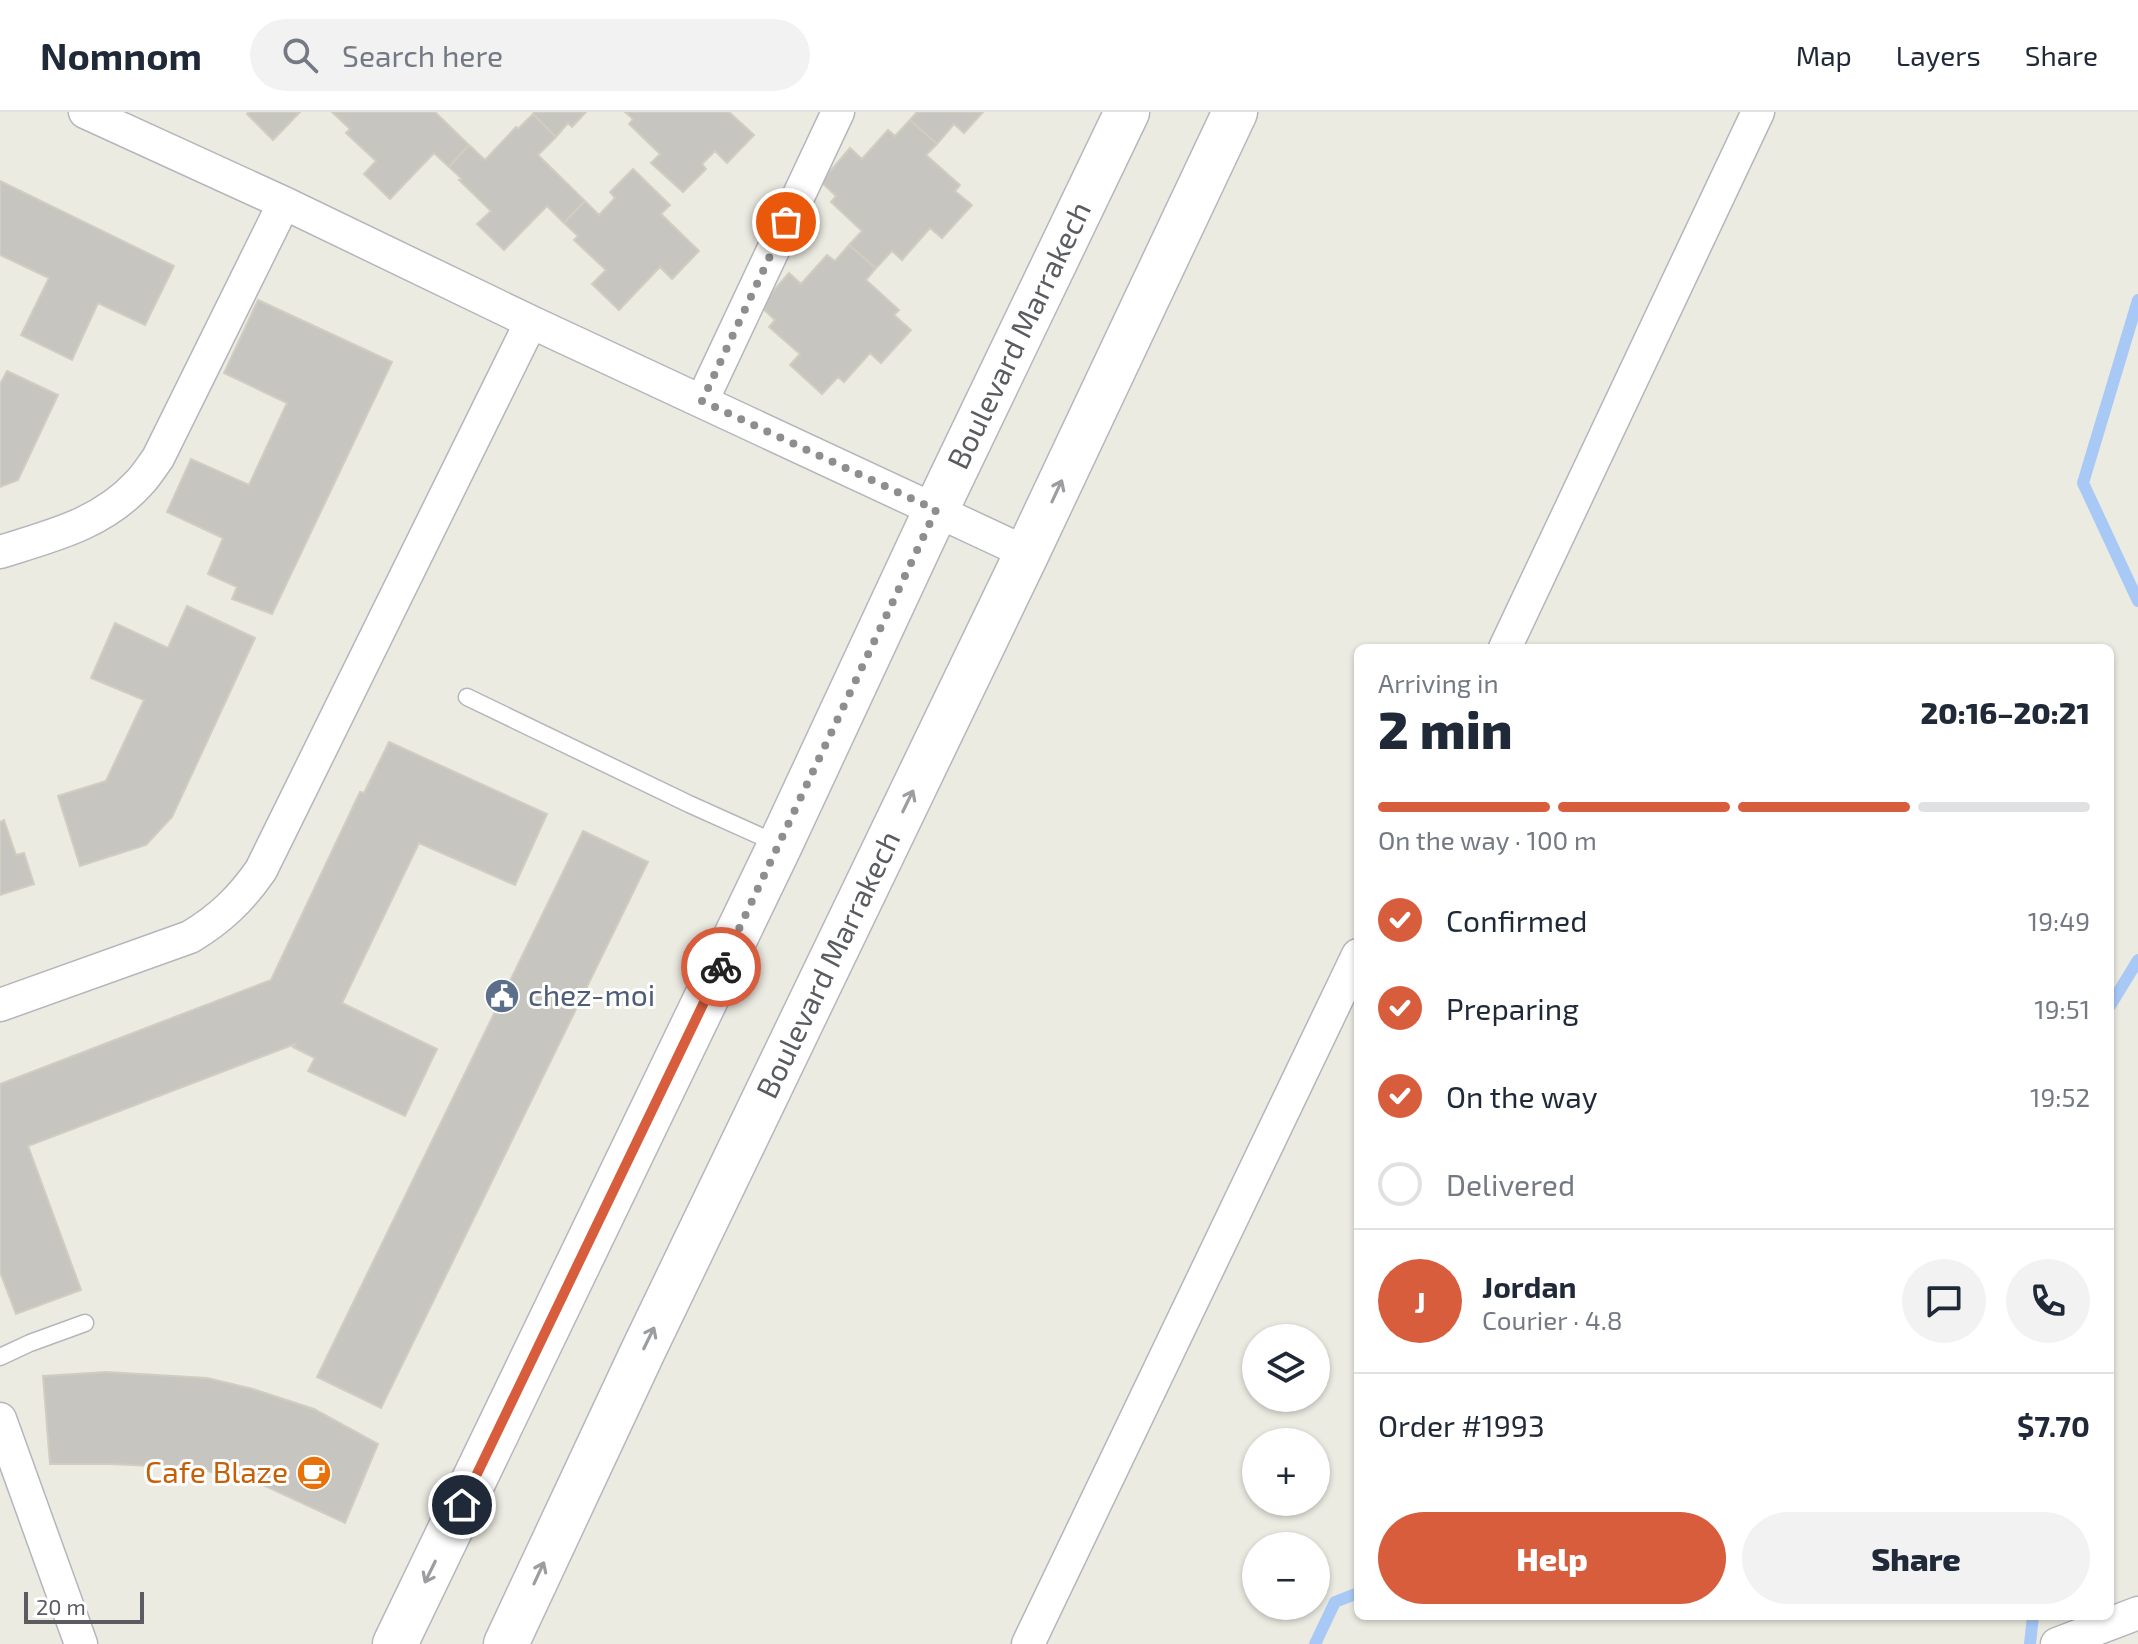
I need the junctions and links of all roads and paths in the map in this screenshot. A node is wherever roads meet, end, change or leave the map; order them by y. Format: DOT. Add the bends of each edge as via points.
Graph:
graph roads {
  1 [pos="85,112"];
  2 [pos="838,112"];
  3 [pos="1127,112"];
  4 [pos="1235,112"];
  5 [pos="1758,112"];
  6 [pos="284,203"];
  7 [pos="531,322"];
  8 [pos="702,401"];
  9 [pos="936,510"];
  10 [pos="0,552"];
  11 [pos="1027,553"];
  12 [pos="1507,644"];
  13 [pos="467,697"];
  14 [pos="780,845"];
  15 [pos="1354,963"];
  16 [pos="0,1005"];
  17 [pos="85,1323"];
  18 [pos="0,1357"];
  19 [pos="0,1419"];
  20 [pos="2138,1613"];
  21 [pos="81,1644"];
  22 [pos="395,1644"];
  23 [pos="506,1644"];
  24 [pos="1028,1644"];
  25 [pos="2057,1644"];
  1 -- 6 [label="street"];
  2 -- 8 [label="street"];
  3 -- 9 [label="main road, Boulevard Marrakech"];
  11 -- 4 [label="main road, Boulevard Marrakech, one-way"];
  5 -- 12 [label="street"];
  6 -- 7 [label="street"];
  6 -- 10 [label="street" via="158,458 140,482 94,519"];
  7 -- 8 [label="street"];
  7 -- 16 [label="street" via="247,891 190,937"];
  8 -- 9 [label="street"];
  9 -- 11 [label="street"];
  9 -- 14 [label="main road, Boulevard Marrakech"];
  23 -- 11 [label="main road, Boulevard Marrakech, one-way"];
  13 -- 14 [label="lane"];
  14 -- 22 [label="main road, Boulevard Marrakech, one-way"];
  15 -- 24 [label="street"];
  17 -- 18 [label="lane"];
  19 -- 21 [label="street"];
  20 -- 25 [label="street"];
}
